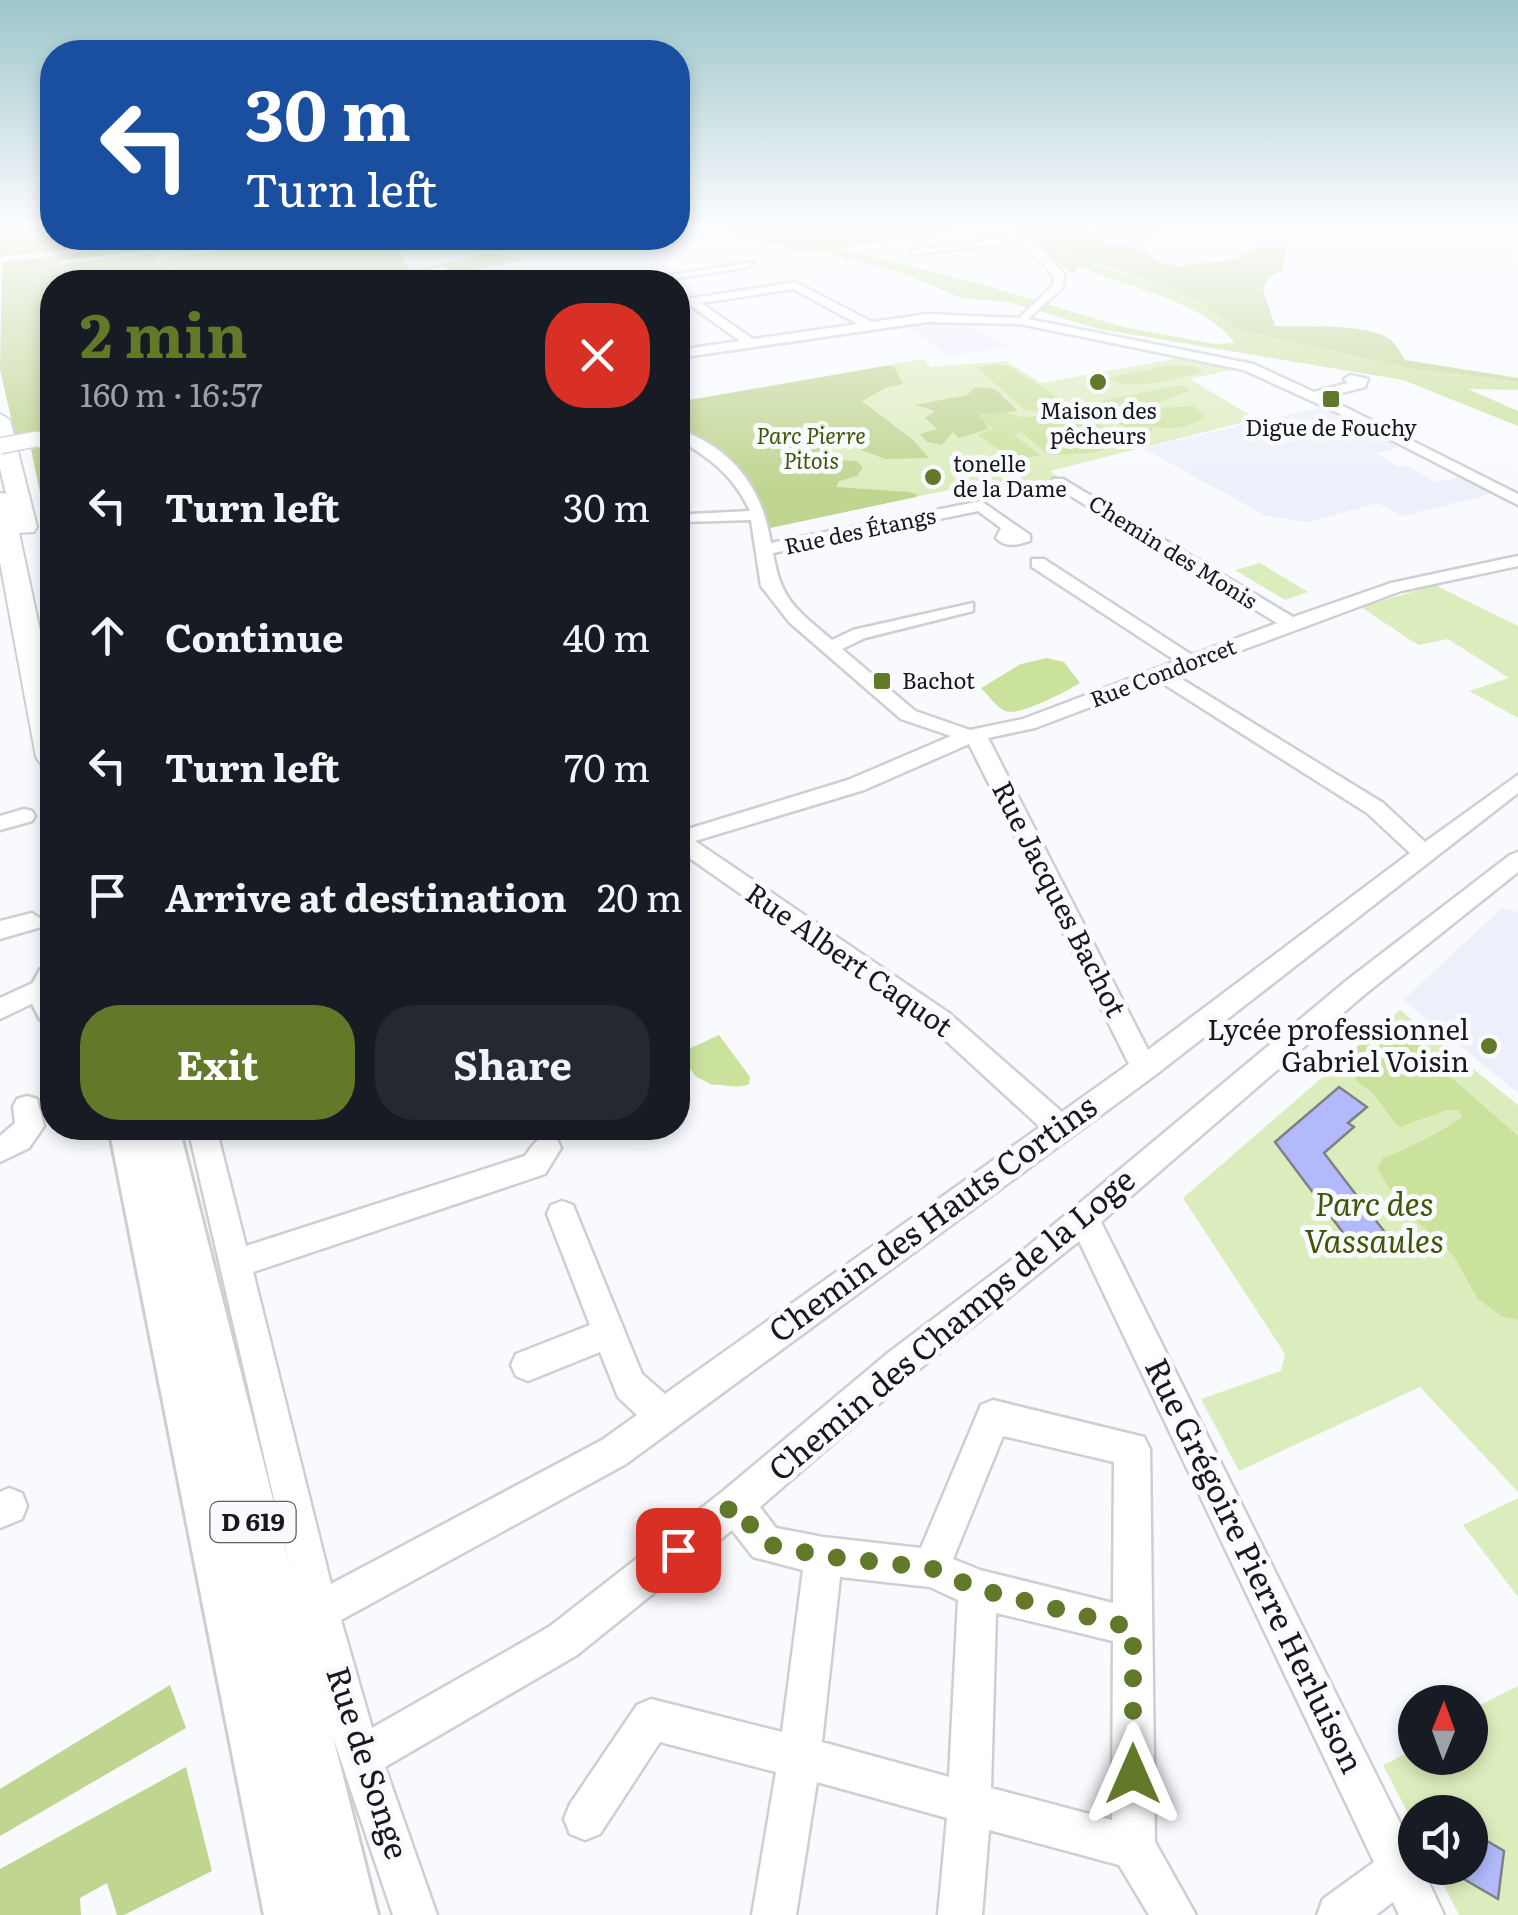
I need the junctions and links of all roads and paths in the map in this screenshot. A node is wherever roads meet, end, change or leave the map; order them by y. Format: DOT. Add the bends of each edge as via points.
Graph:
graph roads {
  1 [pos="708,313"];
  2 [pos="847,313"];
  3 [pos="1029,313"];
  4 [pos="1025,317"];
  5 [pos="870,326"];
  6 [pos="750,343"];
  7 [pos="690,352"];
  8 [pos="1360,384"];
  9 [pos="1313,396"];
  10 [pos="0,420"];
  11 [pos="40,439"];
  12 [pos="690,440"];
  13 [pos="0,446"];
  14 [pos="1058,482"];
  15 [pos="0,500"];
  16 [pos="1518,500"];
  17 [pos="759,515"];
  18 [pos="691,519"];
  19 [pos="1010,529"];
  20 [pos="762,550"];
  21 [pos="1518,561"];
  22 [pos="1038,564"];
  23 [pos="40,594"];
  24 [pos="967,607"];
  25 [pos="1288,622"];
  26 [pos="828,649"];
  27 [pos="1191,663"];
  28 [pos="1162,674"];
  29 [pos="40,698"];
  30 [pos="969,736"];
  31 [pos="1518,782"];
  32 [pos="24,816"];
  33 [pos="0,822"];
  34 [pos="690,835"];
  35 [pos="690,847"];
  36 [pos="1424,854"];
  37 [pos="1518,860"];
  38 [pos="32,921"];
  39 [pos="0,930"];
  40 [pos="40,1003"];
  41 [pos="0,1011"];
  42 [pos="1144,1068"];
  43 [pos="27,1107"];
  44 [pos="1059,1128"];
  45 [pos="131,1140"];
  46 [pos="163,1140"];
  47 [pos="205,1140"];
  48 [pos="547,1148"];
  49 [pos="0,1150"];
  50 [pos="562,1214"];
  51 [pos="1082,1220"];
  52 [pos="235,1264"];
  53 [pos="608,1334"];
  54 [pos="528,1365"];
  55 [pos="662,1415"];
  56 [pos="734,1505"];
  57 [pos="823,1556"];
  58 [pos="931,1568"];
  59 [pos="978,1589"];
  60 [pos="318,1610"];
  61 [pos="1133,1628"];
  62 [pos="800,1755"];
  63 [pos="362,1757"];
  64 [pos="969,1806"];
  65 [pos="585,1819"];
  66 [pos="1134,1847"];
  67 [pos="1398,1866"];
  68 [pos="1398,1871"];
  69 [pos="1407,1885"];
  70 [pos="293,1915"];
  71 [pos="348,1915"];
  72 [pos="415,1915"];
  73 [pos="774,1915"];
  74 [pos="960,1915"];
  75 [pos="1174,1915"];
  76 [pos="1338,1915"];
  77 [pos="1422,1915"];
  1 -- 6 [label="street"];
  2 -- 5 [label="street"];
  3 -- 4 [label="street"];
  4 -- 5 [label="street"];
  4 -- 9 [label="street" via="1230,362"];
  5 -- 6 [label="street"];
  6 -- 7 [label="street"];
  8 -- 9 [label="street"];
  9 -- 16 [label="street"];
  10 -- 23 [label="highway"];
  11 -- 13 [label="street, bridge"];
  12 -- 17 [label="street" via="732,469"];
  14 -- 25 [label="street, Chemin des Monis"];
  15 -- 29 [label="highway"];
  17 -- 18 [label="street"];
  17 -- 20 [label="street"];
  19 -- 20 [label="street, Rue des Étangs" via="986,504"];
  20 -- 26 [label="street" via="770,586"];
  21 -- 25 [label="street, Rue Condorcet"];
  22 -- 27 [label="street"];
  24 -- 26 [label="street" via="859,634"];
  25 -- 27 [label="street, Rue Condorcet"];
  26 -- 30 [label="street" via="908,715"];
  27 -- 28 [label="street, Rue Condorcet"];
  28 -- 30 [label="street, Rue Condorcet" via="1028,724"];
  28 -- 36 [label="street" via="1376,808"];
  30 -- 34 [label="street, Rue Albert Caquot" via="856,785"];
  30 -- 42 [label="street, Rue Jacques Bachot" via="980,740"];
  31 -- 36 [label="street, Chemin des Hauts Cortins"];
  32 -- 33 [label="street"];
  35 -- 44 [label="street, Rue Albert Caquot" via="940,1020"];
  36 -- 42 [label="street, Chemin des Hauts Cortins"];
  37 -- 51 [label="street, Chemin des Champs de la Loge" via="1355,988"];
  38 -- 39 [label="street"];
  40 -- 41 [label="street"];
  42 -- 44 [label="street, Chemin des Hauts Cortins"];
  43 -- 49 [label="street" via="30,1126"];
  44 -- 55 [label="street, Chemin des Hauts Cortins"];
  45 -- 70 [label="main road, D 619"];
  46 -- 71 [label="main road, D 619"];
  47 -- 52 [label="street, Rue de Songe"];
  48 -- 52 [label="street" via="535,1165"];
  50 -- 53 [label="street"];
  51 -- 56 [label="street, Chemin des Champs de la Loge"];
  51 -- 67 [label="street, Rue Grégoire Pierre Herluison" via="1100,1244"];
  52 -- 60 [label="street, Rue de Songe"];
  53 -- 54 [label="street"];
  53 -- 55 [label="street" via="630,1386"];
  55 -- 60 [label="street, Chemin des Hauts Cortins" via="614,1452"];
  56 -- 57 [label="street" via="766,1544"];
  56 -- 63 [label="street, Chemin des Champs de la Loge" via="564,1641"];
  57 -- 58 [label="street"];
  57 -- 62 [label="street"];
  58 -- 59 [label="street"];
  58 -- 61 [label="street" via="993,1417 1132,1449"];
  59 -- 61 [label="street"];
  59 -- 64 [label="street"];
  60 -- 63 [label="street, Rue de Songe"];
  61 -- 66 [label="street"];
  62 -- 64 [label="street"];
  62 -- 65 [label="street" via="652,1719"];
  62 -- 73 [label="street"];
  63 -- 72 [label="street, Rue de Songe"];
  64 -- 66 [label="street"];
  64 -- 74 [label="street"];
  66 -- 75 [label="street"];
  68 -- 76 [label="street"];
  69 -- 77 [label="street, Rue Grégoire Pierre Herluison"];
}
